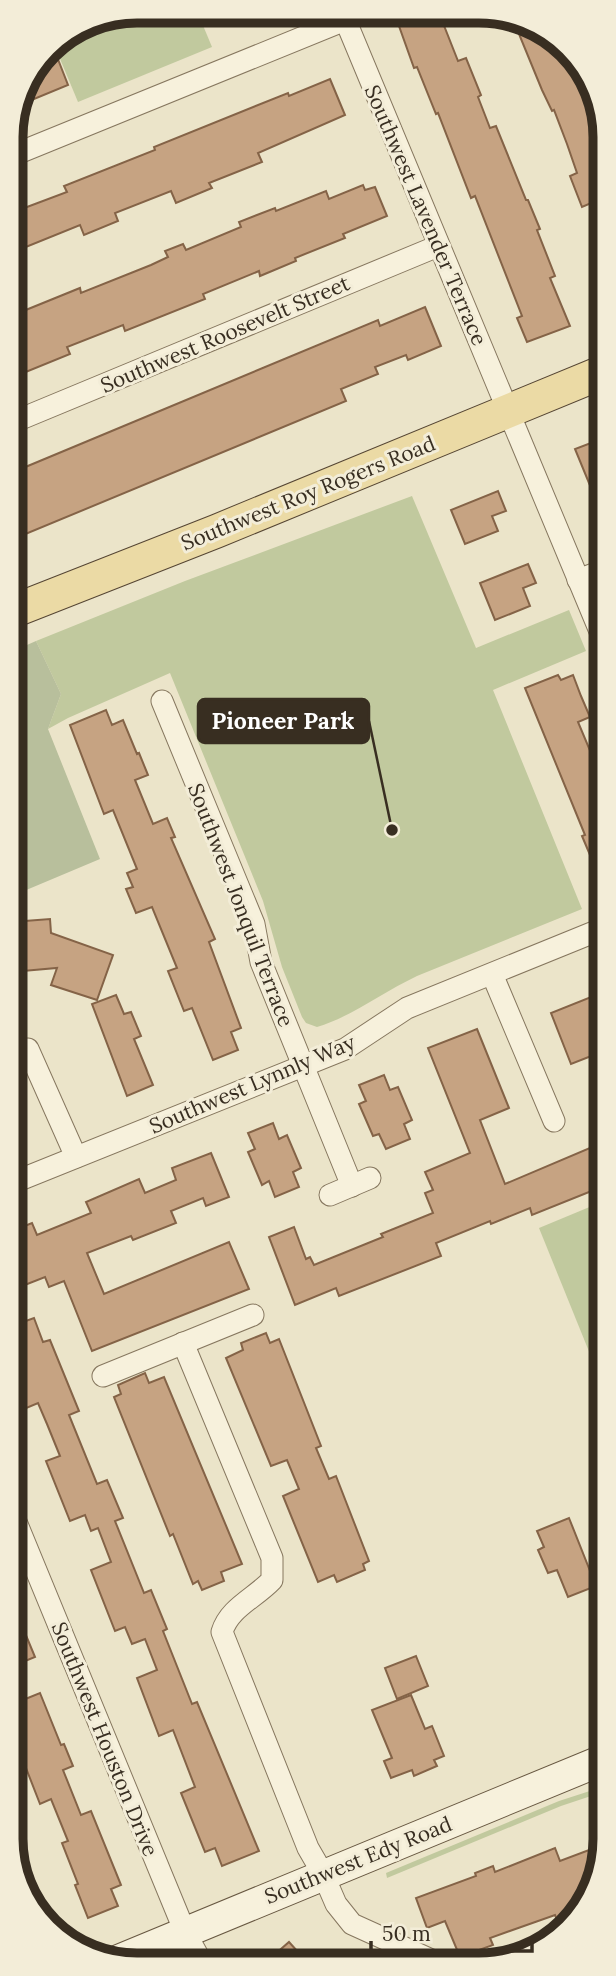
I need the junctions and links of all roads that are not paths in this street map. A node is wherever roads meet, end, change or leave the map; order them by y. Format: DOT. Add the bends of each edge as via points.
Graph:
graph roads {
  1 [pos="327,23"];
  2 [pos="347,23"];
  3 [pos="23,151"];
  4 [pos="438,246"];
  5 [pos="593,376"];
  6 [pos="508,410"];
  7 [pos="23,418"];
  8 [pos="593,574"];
  9 [pos="578,580"];
  10 [pos="23,607"];
  11 [pos="593,615"];
  12 [pos="162,701"];
  13 [pos="593,933"];
  14 [pos="492,974"];
  15 [pos="28,1049"];
  16 [pos="303,1066"];
  17 [pos="554,1121"];
  18 [pos="76,1157"];
  19 [pos="23,1179"];
  20 [pos="330,1195"];
  21 [pos="253,1315"];
  22 [pos="183,1343"];
  23 [pos="103,1376"];
  24 [pos="23,1561"];
  25 [pos="593,1764"];
  26 [pos="323,1874"];
  27 [pos="185,1932"];
  28 [pos="135,1953"];
  29 [pos="197,1953"];
  30 [pos="416,1953"];
  1 -- 3 [label="street"];
  2 -- 4 [label="street, Southwest Lavender Terrace"];
  4 -- 6 [label="street, Southwest Lavender Terrace"];
  4 -- 7 [label="street, Southwest Roosevelt Street"];
  5 -- 6 [label="main road, Southwest Roy Rogers Road"];
  6 -- 9 [label="street, Southwest Lavender Terrace"];
  6 -- 10 [label="main road, Southwest Roy Rogers Road"];
  8 -- 9 [label="street"];
  9 -- 11 [label="street, Southwest Lavender Terrace"];
  12 -- 16 [label="street, Southwest Jonquil Terrace" via="254,924 261,961"];
  13 -- 14 [label="street, Southwest Lynnly Way"];
  14 -- 16 [label="street, Southwest Lynnly Way" via="407,1008 345,1049"];
  14 -- 17 [label="street"];
  15 -- 18 [label="street"];
  16 -- 18 [label="street, Southwest Lynnly Way"];
  16 -- 20 [label="street, Southwest Jonquil Terrace" via="361,1182"];
  18 -- 19 [label="street, Southwest Lynnly Way"];
  21 -- 22 [label="street"];
  22 -- 23 [label="street"];
  22 -- 26 [label="street" via="272,1558 272,1580 226,1620 222,1632 308,1848"];
  24 -- 27 [label="street, Southwest Houston Drive"];
  25 -- 26 [label="main road, Southwest Edy Road"];
  26 -- 27 [label="main road, Southwest Edy Road"];
  26 -- 30 [label="street" via="336,1904 352,1924"];
  27 -- 28 [label="main road, Southwest Edy Road"];
  27 -- 29 [label="street, Southwest Houston Drive"];
}
